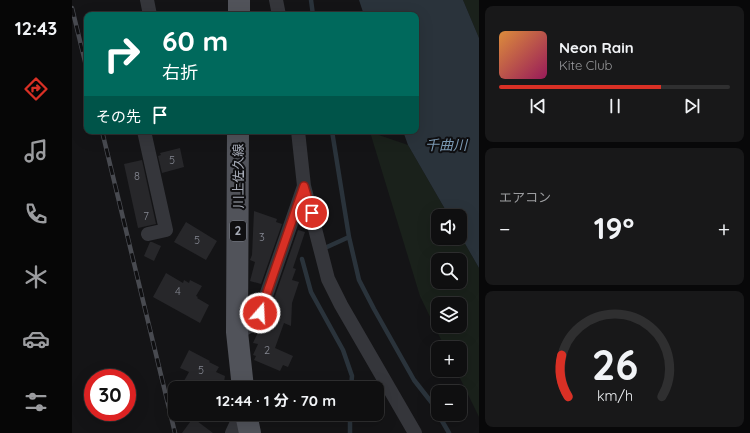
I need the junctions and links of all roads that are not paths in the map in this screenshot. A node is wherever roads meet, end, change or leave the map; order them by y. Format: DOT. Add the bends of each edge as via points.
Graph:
graph roads {
  1 [pos="147,0"];
  2 [pos="239,0"];
  3 [pos="276,0"];
  4 [pos="149,12"];
  5 [pos="239,12"];
  6 [pos="278,12"];
  7 [pos="145,134"];
  8 [pos="238,134"];
  9 [pos="298,134"];
  10 [pos="304,186"];
  11 [pos="148,234"];
  12 [pos="238,332"];
  13 [pos="242,381"];
  14 [pos="238,421"];
  15 [pos="247,421"];
  16 [pos="232,433"];
  17 [pos="250,433"];
  18 [pos="415,433"];
  1 -- 4 [label="street"];
  2 -- 5 [label="main road"];
  3 -- 6 [label="street"];
  7 -- 11 [label="street" via="166,230"];
  8 -- 12 [label="main road, 川上佐久線 / 2"];
  9 -- 10 [label="street"];
  10 -- 12 [label="street" via="260,313 248,328"];
  10 -- 18 [label="street" via="328,279"];
  12 -- 13 [label="main road, 川上佐久線 / 2"];
  14 -- 16 [label="street"];
  15 -- 17 [label="main road"];
}
